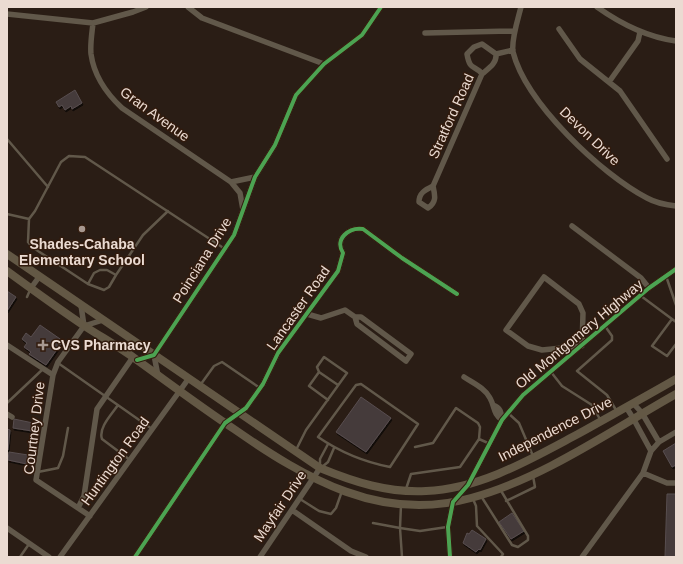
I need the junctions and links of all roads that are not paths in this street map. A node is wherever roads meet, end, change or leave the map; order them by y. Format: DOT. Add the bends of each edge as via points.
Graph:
graph roads {
  1 [pos="146,7"];
  2 [pos="188,7"];
  3 [pos="381,7"];
  4 [pos="521,7"];
  5 [pos="597,7"];
  6 [pos="7,14"];
  7 [pos="93,22"];
  8 [pos="559,29"];
  9 [pos="515,31"];
  10 [pos="640,32"];
  11 [pos="425,33"];
  12 [pos="676,41"];
  13 [pos="513,50"];
  14 [pos="496,54"];
  15 [pos="324,64"];
  16 [pos="482,74"];
  17 [pos="609,82"];
  18 [pos="7,139"];
  19 [pos="667,159"];
  20 [pos="256,177"];
  21 [pos="231,182"];
  22 [pos="433,186"];
  23 [pos="48,187"];
  24 [pos="676,206"];
  25 [pos="168,211"];
  26 [pos="243,212"];
  27 [pos="7,214"];
  28 [pos="29,219"];
  29 [pos="572,226"];
  30 [pos="225,249"];
  31 [pos="7,254"];
  32 [pos="676,269"];
  33 [pos="7,272"];
  34 [pos="116,275"];
  35 [pos="666,276"];
  36 [pos="39,277"];
  37 [pos="88,284"];
  38 [pos="31,288"];
  39 [pos="650,288"];
  40 [pos="457,294"];
  41 [pos="641,296"];
  42 [pos="27,297"];
  43 [pos="81,305"];
  44 [pos="676,305"];
  45 [pos="307,314"];
  46 [pos="355,317"];
  47 [pos="672,319"];
  48 [pos="103,320"];
  49 [pos="676,322"];
  50 [pos="84,326"];
  51 [pos="605,326"];
  52 [pos="382,333"];
  53 [pos="378,340"];
  54 [pos="676,344"];
  55 [pos="7,345"];
  56 [pos="582,346"];
  57 [pos="154,355"];
  58 [pos="135,358"];
  59 [pos="58,362"];
  60 [pos="43,368"];
  61 [pos="319,372"];
  62 [pos="551,372"];
  63 [pos="53,375"];
  64 [pos="158,377"];
  65 [pos="464,377"];
  66 [pos="189,378"];
  67 [pos="676,379"];
  68 [pos="338,385"];
  69 [pos="200,386"];
  70 [pos="260,388"];
  71 [pos="179,392"];
  72 [pos="676,394"];
  73 [pos="106,396"];
  74 [pos="328,400"];
  75 [pos="7,403"];
  76 [pos="634,403"];
  77 [pos="118,405"];
  78 [pos="626,408"];
  79 [pos="508,412"];
  80 [pos="617,412"];
  81 [pos="642,413"];
  82 [pos="239,414"];
  83 [pos="633,418"];
  84 [pos="502,420"];
  85 [pos="601,421"];
  86 [pos="225,424"];
  87 [pos="68,428"];
  88 [pos="152,429"];
  89 [pos="676,432"];
  90 [pos="478,439"];
  91 [pos="659,442"];
  92 [pos="488,443"];
  93 [pos="328,444"];
  94 [pos="415,447"];
  95 [pos="334,448"];
  96 [pos="651,451"];
  97 [pos="295,452"];
  98 [pos="534,457"];
  99 [pos="130,460"];
  100 [pos="320,468"];
  101 [pos="38,472"];
  102 [pos="643,473"];
  103 [pos="533,475"];
  104 [pos="313,479"];
  105 [pos="676,483"];
  106 [pos="468,485"];
  107 [pos="500,489"];
  108 [pos="342,491"];
  109 [pos="405,491"];
  110 [pos="476,497"];
  111 [pos="300,499"];
  112 [pos="506,501"];
  113 [pos="453,502"];
  114 [pos="401,504"];
  115 [pos="78,508"];
  116 [pos="292,510"];
  117 [pos="90,516"];
  118 [pos="373,524"];
  119 [pos="448,527"];
  120 [pos="7,528"];
  121 [pos="400,528"];
  122 [pos="29,543"];
  123 [pos="20,557"];
  124 [pos="49,557"];
  125 [pos="60,557"];
  126 [pos="135,557"];
  127 [pos="261,557"];
  128 [pos="366,557"];
  129 [pos="402,557"];
  130 [pos="450,557"];
  131 [pos="501,557"];
  132 [pos="582,557"];
  1 -- 7 [label="street"];
  2 -- 15 [label="street" via="202,18"];
  3 -- 15 [label="street, Poinciana Drive" via="362,35"];
  4 -- 9 [label="street, Devon Drive"];
  5 -- 10 [label="street" via="617,21"];
  6 -- 7 [label="street"];
  7 -- 21 [label="street, Gran Avenue" via="91,54 98,78 108,95 122,108"];
  8 -- 17 [label="street" via="580,59"];
  9 -- 11 [label="street"];
  9 -- 13 [label="street, Devon Drive"];
  10 -- 12 [label="street"];
  10 -- 17 [label="street" via="638,41"];
  13 -- 14 [label="street"];
  13 -- 24 [label="street, Devon Drive" via="522,74 542,105 571,139 625,184 648,199"];
  14 -- 16 [label="street, Stratford Road" via="497,59"];
  14 -- 16 [label="street" via="482,44 467,54 468,62"];
  15 -- 20 [label="street, Poinciana Drive" via="296,95 275,145"];
  16 -- 22 [label="street, Stratford Road"];
  17 -- 19 [label="street" via="620,91"];
  18 -- 23 [label="lane"];
  20 -- 21 [label="street"];
  20 -- 26 [label="street, Poinciana Drive"];
  21 -- 26 [label="street, Gran Avenue" via="240,193"];
  23 -- 25 [label="lane" via="62,162 69,156 85,157"];
  23 -- 28 [label="lane"];
  25 -- 30 [label="lane"];
  25 -- 34 [label="lane" via="143,235"];
  26 -- 30 [label="street, Poinciana Drive"];
  27 -- 28 [label="lane"];
  28 -- 37 [label="lane" via="28,242 32,247"];
  29 -- 39 [label="street, Old Montgomery Highway" via="641,278"];
  30 -- 57 [label="street, Poinciana Drive"];
  31 -- 36 [label="main road, Independence Drive"];
  32 -- 35 [label="street, Old Montgomery Highway"];
  33 -- 38 [label="main road, Independence Drive"];
  34 -- 37 [label="lane" via="107,270 100,270 94,273"];
  34 -- 37 [label="lane" via="107,289"];
  35 -- 39 [label="street, Old Montgomery Highway"];
  35 -- 44 [label="lane"];
  36 -- 38 [label="street"];
  36 -- 43 [label="main road, Independence Drive"];
  38 -- 42 [label="lane"];
  38 -- 50 [label="main road, Independence Drive"];
  39 -- 41 [label="street, Old Montgomery Highway"];
  40 -- 45 [label="street, Lancaster Road" via="363,229 356,228 343,235 340,248 343,253 338,271"];
  41 -- 47 [label="lane"];
  41 -- 51 [label="street, Old Montgomery Highway"];
  43 -- 48 [label="main road, Independence Drive"];
  43 -- 50 [label="street"];
  45 -- 46 [label="street" via="321,318 344,310"];
  45 -- 70 [label="street, Lancaster Road" via="278,353"];
  46 -- 52 [label="street" via="361,317"];
  46 -- 53 [label="street" via="357,324"];
  47 -- 49 [label="lane"];
  47 -- 54 [label="lane" via="652,346 667,356"];
  48 -- 50 [label="street"];
  48 -- 57 [label="main road, Independence Drive"];
  50 -- 58 [label="main road, Independence Drive"];
  50 -- 59 [label="street, Courtney Drive"];
  51 -- 56 [label="street, Old Montgomery Highway"];
  51 -- 80 [label="lane" via="612,340 577,371 607,395"];
  52 -- 53 [label="street"];
  52 -- 53 [label="street" via="411,354 406,361"];
  55 -- 60 [label="street"];
  56 -- 56 [label="street, Old Montgomery Highway" via="583,313 579,304 544,277 506,330 528,346 542,350"];
  56 -- 62 [label="street, Old Montgomery Highway"];
  57 -- 58 [label="street"];
  57 -- 64 [label="street"];
  57 -- 66 [label="main road, Independence Drive"];
  58 -- 64 [label="main road, Independence Drive"];
  58 -- 73 [label="street"];
  59 -- 63 [label="street, Courtney Drive"];
  59 -- 73 [label="lane"];
  60 -- 63 [label="street"];
  60 -- 75 [label="lane"];
  61 -- 68 [label="lane"];
  61 -- 68 [label="lane" via="317,367 324,357 347,373"];
  61 -- 74 [label="lane" via="309,386"];
  62 -- 79 [label="street, Old Montgomery Highway" via="523,395"];
  62 -- 85 [label="lane" via="562,386 592,405"];
  63 -- 101 [label="street, Courtney Drive"];
  64 -- 71 [label="main road, Independence Drive"];
  65 -- 84 [label="street" via="487,393 497,417"];
  66 -- 69 [label="main road, Independence Drive"];
  66 -- 71 [label="street, Huntington Road"];
  67 -- 76 [label="main road, Independence Drive"];
  68 -- 74 [label="lane"];
  69 -- 70 [label="lane" via="218,363 228,366"];
  69 -- 82 [label="main road, Independence Drive"];
  70 -- 82 [label="street, Lancaster Road"];
  71 -- 86 [label="main road, Independence Drive"];
  71 -- 88 [label="street, Huntington Road"];
  72 -- 81 [label="main road, Independence Drive"];
  73 -- 77 [label="lane"];
  73 -- 115 [label="street" via="97,408 84,496"];
  74 -- 97 [label="lane" via="306,430"];
  76 -- 78 [label="main road, Independence Drive"];
  76 -- 81 [label="street"];
  77 -- 88 [label="lane"];
  77 -- 99 [label="lane" via="102,430 101,436"];
  78 -- 80 [label="main road, Independence Drive"];
  78 -- 83 [label="street"];
  79 -- 84 [label="street, Old Montgomery Highway"];
  79 -- 98 [label="lane" via="519,423"];
  80 -- 85 [label="main road, Independence Drive"];
  81 -- 83 [label="main road, Independence Drive"];
  81 -- 91 [label="street"];
  82 -- 86 [label="street, Lancaster Road"];
  82 -- 97 [label="main road, Independence Drive"];
  83 -- 96 [label="street"];
  83 -- 103 [label="main road, Independence Drive"];
  84 -- 92 [label="street, Old Montgomery Highway"];
  85 -- 98 [label="main road, Independence Drive"];
  86 -- 104 [label="main road, Independence Drive"];
  86 -- 126 [label="street, Lancaster Road"];
  87 -- 101 [label="lane" via="64,456 58,468"];
  88 -- 99 [label="street, Huntington Road"];
  89 -- 91 [label="street"];
  90 -- 92 [label="lane"];
  90 -- 94 [label="lane" via="478,423 456,408 433,443"];
  90 -- 109 [label="lane" via="460,467 411,474"];
  91 -- 96 [label="street"];
  92 -- 106 [label="street, Old Montgomery Highway"];
  93 -- 95 [label="lane"];
  93 -- 95 [label="lane" via="318,437 356,385 361,384 418,424 390,467 368,463"];
  93 -- 100 [label="lane" via="320,459"];
  95 -- 100 [label="lane" via="328,462"];
  96 -- 102 [label="street"];
  97 -- 100 [label="main road, Independence Drive"];
  98 -- 106 [label="main road, Independence Drive"];
  99 -- 117 [label="street, Huntington Road"];
  100 -- 104 [label="street, Mayfair Drive"];
  100 -- 109 [label="main road, Independence Drive" via="364,485"];
  101 -- 115 [label="street, Courtney Drive" via="36,480"];
  102 -- 105 [label="street" via="667,483"];
  102 -- 132 [label="street"];
  103 -- 107 [label="main road, Independence Drive"];
  103 -- 112 [label="lane" via="535,487"];
  104 -- 108 [label="main road, Independence Drive"];
  104 -- 111 [label="street, Mayfair Drive"];
  106 -- 109 [label="main road, Independence Drive"];
  106 -- 113 [label="street, Old Montgomery Highway"];
  107 -- 110 [label="main road, Independence Drive"];
  107 -- 112 [label="lane"];
  108 -- 111 [label="lane" via="331,514 319,511"];
  108 -- 114 [label="main road, Independence Drive" via="375,501"];
  110 -- 112 [label="lane" via="512,545 518,547 528,540 528,536"];
  110 -- 113 [label="main road, Independence Drive"];
  110 -- 131 [label="lane" via="477,526 503,554"];
  111 -- 116 [label="street, Mayfair Drive"];
  113 -- 114 [label="main road, Independence Drive" via="429,506"];
  113 -- 119 [label="street"];
  114 -- 121 [label="lane"];
  115 -- 117 [label="street, Courtney Drive"];
  116 -- 127 [label="street, Mayfair Drive"];
  116 -- 128 [label="street" via="351,551"];
  117 -- 125 [label="street, Huntington Road"];
  118 -- 121 [label="lane"];
  119 -- 121 [label="lane" via="420,531"];
  119 -- 130 [label="street"];
  120 -- 122 [label="street"];
  121 -- 129 [label="lane"];
  122 -- 123 [label="lane"];
  122 -- 124 [label="street"];
}
